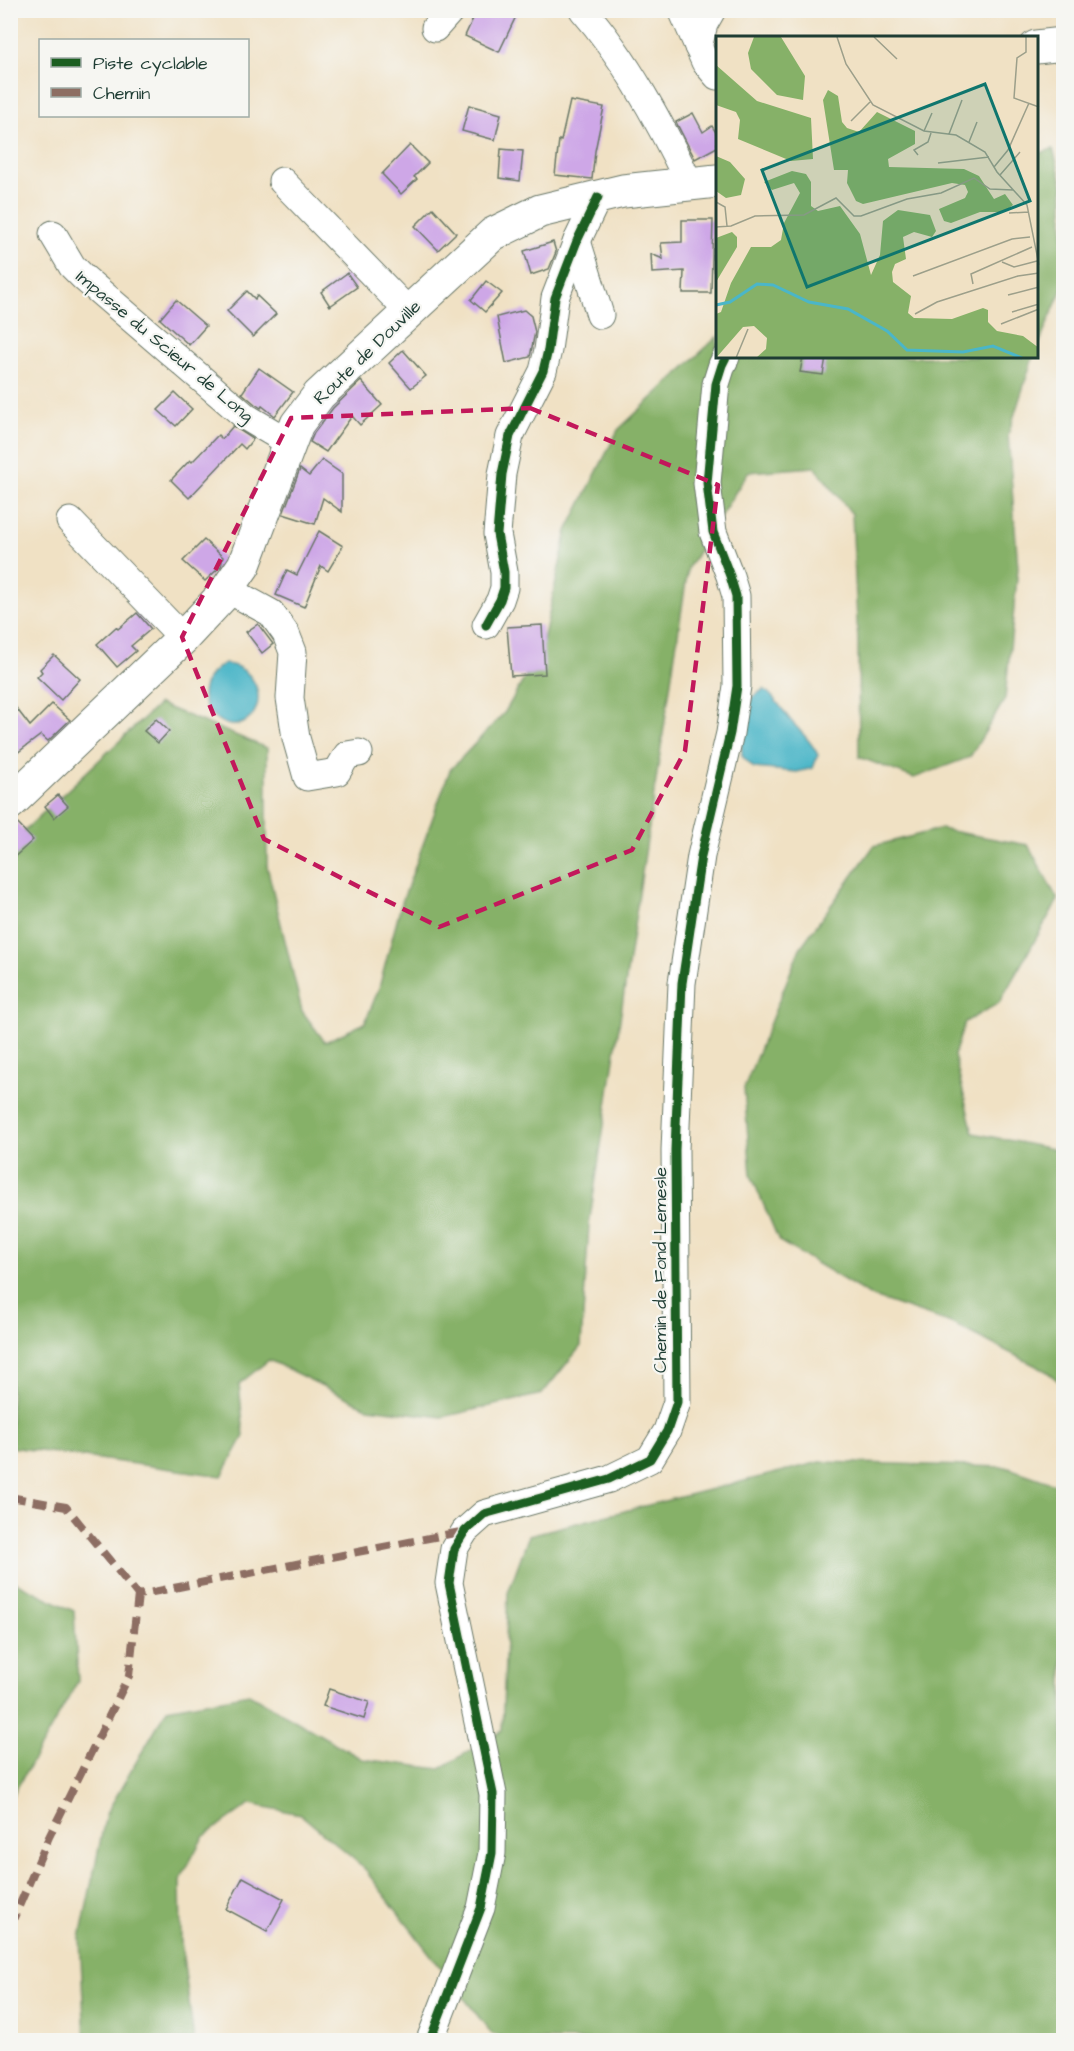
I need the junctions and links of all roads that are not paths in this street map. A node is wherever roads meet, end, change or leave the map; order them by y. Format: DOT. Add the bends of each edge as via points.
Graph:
graph roads {
  1 [pos="584,10"];
  2 [pos="682,10"];
  3 [pos="712,10"];
  4 [pos="1064,44"];
  5 [pos="698,47"];
  6 [pos="1038,47"];
  7 [pos="716,75"];
  8 [pos="282,180"];
  9 [pos="704,183"];
  10 [pos="598,197"];
  11 [pos="52,234"];
  12 [pos="577,241"];
  13 [pos="408,312"];
  14 [pos="600,315"];
  15 [pos="726,358"];
  16 [pos="290,443"];
  17 [pos="70,521"];
  18 [pos="227,590"];
  19 [pos="486,625"];
  20 [pos="183,638"];
  21 [pos="359,753"];
  22 [pos="10,803"];
  23 [pos="430,2040"];
  1 -- 9 [label="street" via="633,80 674,152"];
  2 -- 5 [label="street"];
  3 -- 5 [label="street"];
  4 -- 6 [label="main road"];
  5 -- 7 [label="street"];
  8 -- 13 [label="street"];
  9 -- 10 [label="main road, Route de Douville"];
  10 -- 12 [label="street"];
  10 -- 13 [label="main road, Route de Douville" via="540,211 494,234"];
  11 -- 16 [label="street, Impasse du Scieur de Long" via="84,278 246,417"];
  12 -- 14 [label="street"];
  12 -- 19 [label="street" via="555,298 543,371 510,436 497,534 504,588"];
  13 -- 16 [label="main road, Route de Douville" via="319,395 297,424"];
  15 -- 23 [label="street, Chemin de Fond Lemesle" via="716,384 706,483 713,532 736,596 737,686 701,856 682,983 675,1150 677,1402 667,1431 650,1459 609,1479 484,1514 465,1531 454,1549 448,1582 493,1794 492,1853 481,1908"];
  16 -- 18 [label="main road, Route de Douville" via="244,565"];
  17 -- 20 [label="street"];
  18 -- 20 [label="main road, Route de Douville"];
  18 -- 21 [label="street" via="271,613 286,633 293,652 290,698 306,777 337,772 347,754"];
  20 -- 22 [label="main road, Route de Douville"];
}
